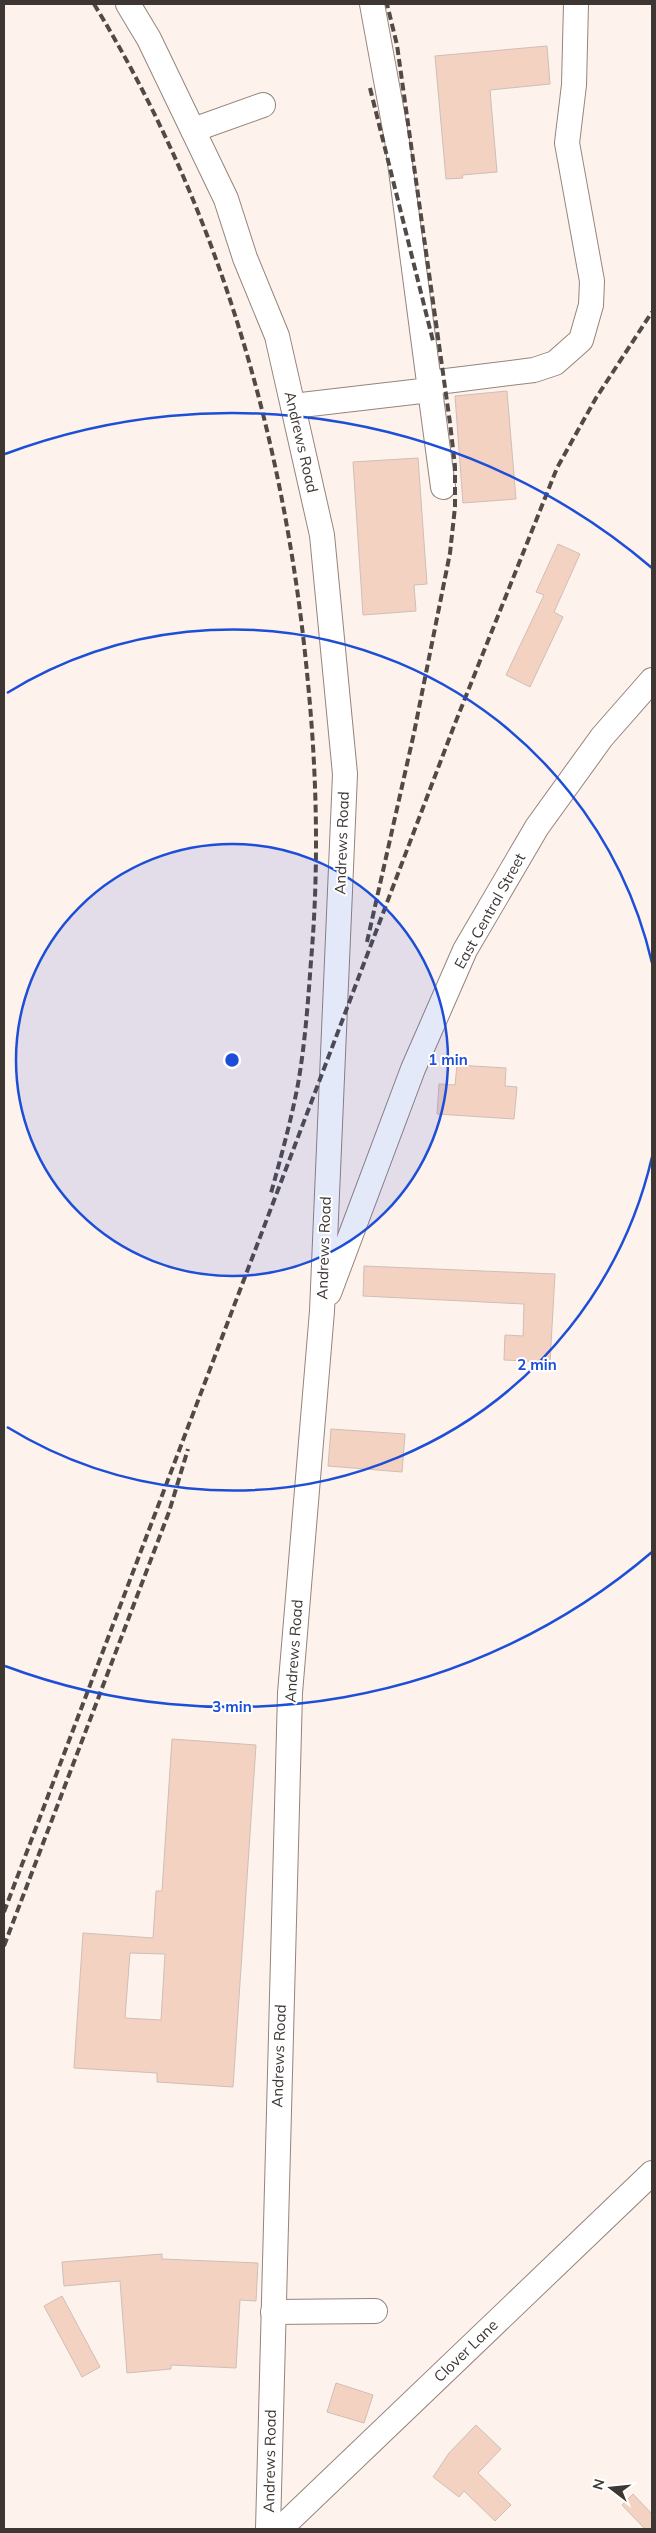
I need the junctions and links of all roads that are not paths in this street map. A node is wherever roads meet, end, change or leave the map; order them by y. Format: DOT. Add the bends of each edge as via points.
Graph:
graph roads {
  1 [pos="128,4"];
  2 [pos="372,4"];
  3 [pos="576,4"];
  4 [pos="263,105"];
  5 [pos="193,130"];
  6 [pos="430,386"];
  7 [pos="294,406"];
  8 [pos="443,487"];
  9 [pos="652,680"];
  10 [pos="322,1311"];
  11 [pos="652,2173"];
  12 [pos="375,2311"];
  13 [pos="273,2312"];
  14 [pos="268,2529"];
  15 [pos="280,2529"];
  1 -- 5 [label="street, Andrews Road" via="149,39"];
  2 -- 6 [label="street" via="397,140"];
  3 -- 6 [label="street" via="574,85 568,143 592,281 592,305 581,340 555,363 534,370"];
  4 -- 5 [label="street"];
  5 -- 7 [label="street, Andrews Road" via="226,199 245,258 277,336"];
  6 -- 7 [label="street"];
  6 -- 8 [label="street"];
  7 -- 10 [label="street, Andrews Road" via="322,535 345,774"];
  9 -- 10 [label="street, East Central Street" via="602,737 537,827 465,950 413,1070"];
  10 -- 13 [label="street, Andrews Road" via="290,1693"];
  11 -- 15 [label="street, Clover Lane"];
  12 -- 13 [label="street"];
  13 -- 14 [label="street, Andrews Road"];
}
